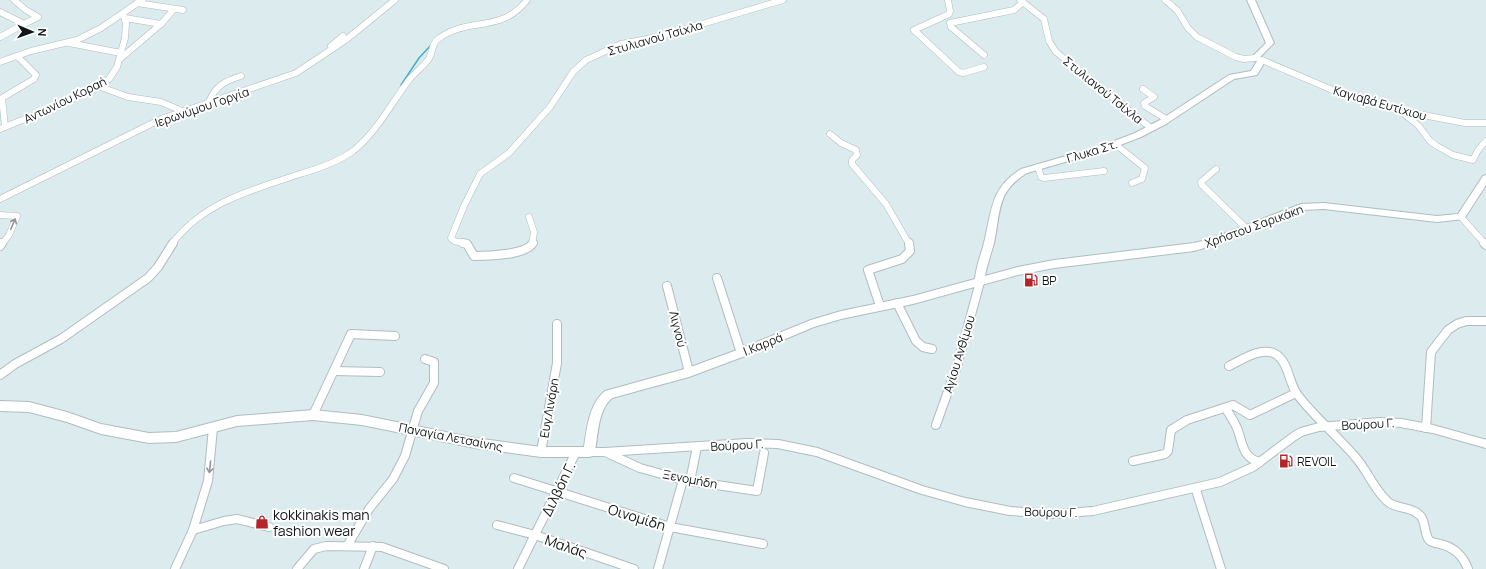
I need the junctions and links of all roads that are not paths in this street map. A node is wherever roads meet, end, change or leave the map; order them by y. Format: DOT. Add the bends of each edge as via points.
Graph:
graph roads {
  1 [pos="14,0"];
  2 [pos="395,0"];
  3 [pos="527,0"];
  4 [pos="783,0"];
  5 [pos="948,0"];
  6 [pos="1165,0"];
  7 [pos="1251,0"];
  8 [pos="1022,1"];
  9 [pos="140,2"];
  10 [pos="174,9"];
  11 [pos="183,10"];
  12 [pos="0,12"];
  13 [pos="124,16"];
  14 [pos="24,24"];
  15 [pos="160,24"];
  16 [pos="343,36"];
  17 [pos="0,38"];
  18 [pos="66,43"];
  19 [pos="121,55"];
  20 [pos="984,55"];
  21 [pos="17,56"];
  22 [pos="322,57"];
  23 [pos="1259,59"];
  24 [pos="0,62"];
  25 [pos="984,67"];
  26 [pos="241,76"];
  27 [pos="98,86"];
  28 [pos="1143,89"];
  29 [pos="209,102"];
  30 [pos="1397,110"];
  31 [pos="182,111"];
  32 [pos="1166,119"];
  33 [pos="1486,123"];
  34 [pos="2,128"];
  35 [pos="1151,128"];
  36 [pos="830,134"];
  37 [pos="1486,141"];
  38 [pos="1115,144"];
  39 [pos="1038,167"];
  40 [pos="1216,169"];
  41 [pos="1104,171"];
  42 [pos="1486,178"];
  43 [pos="1132,183"];
  44 [pos="0,199"];
  45 [pos="0,215"];
  46 [pos="1461,217"];
  47 [pos="528,218"];
  48 [pos="1246,228"];
  49 [pos="1486,245"];
  50 [pos="0,246"];
  51 [pos="717,278"];
  52 [pos="980,282"];
  53 [pos="667,286"];
  54 [pos="897,303"];
  55 [pos="880,306"];
  56 [pos="1486,320"];
  57 [pos="557,324"];
  58 [pos="395,336"];
  59 [pos="932,349"];
  60 [pos="741,353"];
  61 [pos="425,359"];
  62 [pos="1229,366"];
  63 [pos="334,371"];
  64 [pos="380,372"];
  65 [pos="689,372"];
  66 [pos="0,375"];
  67 [pos="1296,393"];
  68 [pos="0,406"];
  69 [pos="1226,409"];
  70 [pos="313,415"];
  71 [pos="936,425"];
  72 [pos="1327,427"];
  73 [pos="214,428"];
  74 [pos="1426,428"];
  75 [pos="412,430"];
  76 [pos="1486,444"];
  77 [pos="697,447"];
  78 [pos="541,452"];
  79 [pos="576,452"];
  80 [pos="589,452"];
  81 [pos="605,452"];
  82 [pos="764,453"];
  83 [pos="1133,462"];
  84 [pos="1260,462"];
  85 [pos="514,478"];
  86 [pos="686,480"];
  87 [pos="557,490"];
  88 [pos="1196,490"];
  89 [pos="497,525"];
  90 [pos="269,527"];
  91 [pos="670,527"];
  92 [pos="193,530"];
  93 [pos="535,536"];
  94 [pos="763,544"];
  95 [pos="347,546"];
  96 [pos="373,546"];
  97 [pos="175,569"];
  98 [pos="297,569"];
  99 [pos="364,569"];
  100 [pos="444,569"];
  101 [pos="518,569"];
  102 [pos="634,569"];
  103 [pos="658,569"];
  104 [pos="1221,569"];
  105 [pos="1468,569"];
  1 -- 14 [label="street" via="38,17"];
  2 -- 22 [label="street, Ιερωνύμου Γοργία" via="345,42"];
  3 -- 66 [label="street" via="522,8 508,18 459,29 438,38 428,60 418,69 371,132 348,155 311,171 244,193 204,213 180,234 148,278 68,335"];
  4 -- 47 [label="street, Στυλιανού Τσίχλα" via="658,37 621,44 592,56 579,66 550,107 509,153 480,174 451,238 467,244 476,256 520,252 531,246 535,237 535,231"];
  5 -- 25 [label="street" via="949,14 914,30 959,72"];
  6 -- 23 [label="street, Καγιαβά Ευτίχιου" via="1177,10 1197,37 1236,57"];
  7 -- 23 [label="main road, Γλυκα Στ." via="1270,42"];
  8 -- 20 [label="street" via="1014,10 950,23 951,27"];
  8 -- 35 [label="street, Στυλιανού Τσίχλα" via="1044,19 1049,41 1056,52"];
  9 -- 10 [label="street"];
  9 -- 13 [label="street"];
  10 -- 11 [label="street"];
  10 -- 15 [label="street"];
  12 -- 14 [label="street"];
  13 -- 15 [label="street"];
  13 -- 18 [label="street"];
  13 -- 19 [label="street, Αντωνίου Κοραή" via="126,32"];
  14 -- 17 [label="street"];
  15 -- 19 [label="street"];
  16 -- 22 [label="street" via="325,51"];
  18 -- 19 [label="street"];
  18 -- 21 [label="street"];
  19 -- 27 [label="street, Αντωνίου Κοραή" via="114,74"];
  21 -- 24 [label="street"];
  21 -- 34 [label="street" via="36,75 34,79 2,98"];
  22 -- 29 [label="street, Ιερωνύμου Γοργία" via="285,78"];
  23 -- 30 [label="street, Καγιαβά Ευτίχιου" via="1342,94"];
  23 -- 32 [label="main road, Γλυκα Στ." via="1254,73 1232,77"];
  26 -- 29 [label="street" via="222,82 212,93"];
  27 -- 31 [label="street" via="133,99 161,102"];
  27 -- 34 [label="street, Αντωνίου Κοραή" via="46,111"];
  28 -- 32 [label="street" via="1154,97 1144,102 1144,106"];
  29 -- 31 [label="street, Ιερωνύμου Γοργία"];
  30 -- 33 [label="street, Καγιαβά Ευτίχιου" via="1459,122"];
  30 -- 37 [label="street" via="1418,125 1433,144 1465,159 1474,159"];
  31 -- 44 [label="street, Ιερωνύμου Γοργία"];
  32 -- 35 [label="main road, Γλυκα Στ."];
  35 -- 38 [label="main road, Γλυκα Στ."];
  36 -- 55 [label="street" via="842,144 852,146 857,152 852,164 886,204 910,246 909,253 904,257 868,270"];
  38 -- 39 [label="main road, Γλυκα Στ."];
  38 -- 43 [label="street" via="1145,168 1142,179"];
  39 -- 41 [label="street" via="1041,177 1044,178"];
  39 -- 52 [label="main road, Γλυκα Στ." via="1016,176 999,194"];
  40 -- 48 [label="street" via="1202,182 1203,187"];
  42 -- 46 [label="main road"];
  50 -- 45 [label="street, one-way" via="9,235 17,216"];
  46 -- 48 [label="main road, Χρήστου Σαρικάκη" via="1418,218 1311,206 1298,208"];
  46 -- 49 [label="street"];
  48 -- 52 [label="main road, Χρήστου Σαρικάκη" via="1194,247 1054,264"];
  51 -- 60 [label="street"];
  52 -- 54 [label="main road, Ι.Καρρά"];
  52 -- 71 [label="street, Αγίου Ανθίμου" via="957,366"];
  53 -- 65 [label="street, Λιγνού"];
  54 -- 55 [label="main road, Ι.Καρρά"];
  54 -- 59 [label="street" via="916,341 923,347"];
  55 -- 60 [label="main road, Ι.Καρρά" via="812,324"];
  56 -- 74 [label="street" via="1457,324 1448,330 1431,352"];
  57 -- 78 [label="street, Ευγ.Λινάρη" via="557,363"];
  58 -- 63 [label="street" via="351,334"];
  60 -- 65 [label="main road, Ι.Καρρά"];
  61 -- 75 [label="street" via="434,362 434,383 418,412"];
  62 -- 67 [label="street" via="1262,351 1276,354 1282,360"];
  63 -- 64 [label="street"];
  63 -- 70 [label="street"];
  65 -- 80 [label="main road, Ι.Καρρά" via="604,397 598,409"];
  67 -- 69 [label="street" via="1250,415 1235,406"];
  67 -- 72 [label="street"];
  68 -- 73 [label="main road, Παναγία Λετσαίνης" via="29,407 101,429 149,438 176,437"];
  69 -- 83 [label="street" via="1174,427 1169,435 1169,452"];
  69 -- 84 [label="street" via="1235,425 1244,453 1251,460"];
  70 -- 73 [label="main road, Παναγία Λετσαίνης" via="252,419"];
  70 -- 75 [label="main road, Παναγία Λετσαίνης" via="362,420"];
  72 -- 74 [label="street, Βούρου Γ." via="1382,422"];
  72 -- 84 [label="street, Βούρου Γ." via="1313,428 1301,433"];
  72 -- 105 [label="street" via="1358,460 1386,500 1396,507 1420,514 1426,534 1432,542 1454,548 1465,560"];
  73 -- 92 [label="street, one-way" via="210,472"];
  74 -- 76 [label="street, Βούρου Γ."];
  75 -- 78 [label="main road, Παναγία Λετσαίνης" via="475,443"];
  75 -- 95 [label="street" via="405,456 393,479 369,509"];
  77 -- 81 [label="street, Βούρου Γ."];
  77 -- 86 [label="street"];
  77 -- 88 [label="street, Βούρου Γ." via="786,444 845,461 903,484 946,496 996,508 1036,513 1088,512"];
  78 -- 79 [label="main road, Παναγία Λετσαίνης"];
  79 -- 80 [label="main road, Παναγία Λετσαίνης"];
  79 -- 87 [label="street, Διλβόη Γ."];
  80 -- 81 [label="street, Ξενομήδη"];
  81 -- 86 [label="street, Ξενομήδη" via="640,468"];
  82 -- 86 [label="street, Ξενομήδη" via="757,491"];
  84 -- 88 [label="street, Βούρου Γ." via="1234,477"];
  85 -- 87 [label="street, Οινομίδη"];
  86 -- 91 [label="street"];
  87 -- 91 [label="street, Οινομίδη"];
  87 -- 93 [label="street, Διλβόη Γ."];
  88 -- 104 [label="street"];
  89 -- 93 [label="street, Μαλάς"];
  90 -- 92 [label="street" via="237,519"];
  91 -- 94 [label="street, Οινομίδη"];
  91 -- 103 [label="street"];
  92 -- 97 [label="street"];
  93 -- 101 [label="street, Διλβόη Γ."];
  93 -- 102 [label="street, Μαλάς"];
  95 -- 96 [label="street"];
  95 -- 98 [label="street" via="320,547"];
  96 -- 99 [label="street"];
  96 -- 100 [label="street"];
}
